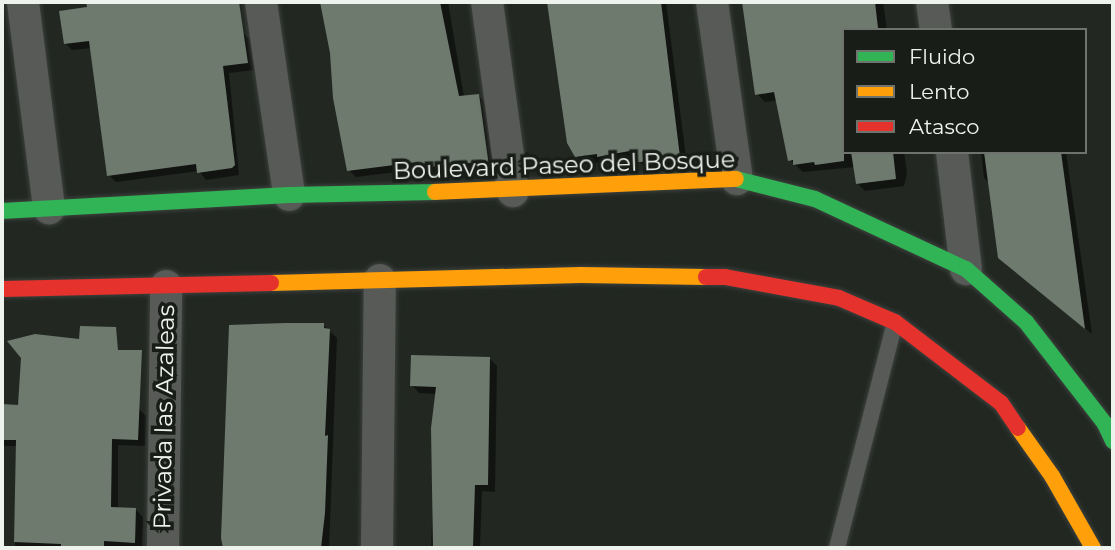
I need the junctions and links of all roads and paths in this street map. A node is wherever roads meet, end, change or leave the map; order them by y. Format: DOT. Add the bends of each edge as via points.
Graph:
graph roads {
  1 [pos="23,2"];
  2 [pos="261,2"];
  3 [pos="487,2"];
  4 [pos="712,2"];
  5 [pos="932,2"];
  6 [pos="936,28"];
  7 [pos="952,154"];
  8 [pos="737,179"];
  9 [pos="513,191"];
  10 [pos="289,195"];
  11 [pos="49,208"];
  12 [pos="2,211"];
  13 [pos="966,268"];
  14 [pos="380,279"];
  15 [pos="166,286"];
  16 [pos="2,289"];
  17 [pos="895,323"];
  18 [pos="1113,441"];
  19 [pos="163,548"];
  20 [pos="377,548"];
  21 [pos="837,548"];
  22 [pos="1093,548"];
  1 -- 11 [label="street"];
  2 -- 10 [label="street"];
  3 -- 9 [label="street"];
  4 -- 8 [label="street"];
  5 -- 6 [label="street"];
  7 -- 13 [label="street"];
  8 -- 9 [label="street, Boulevard Paseo del Bosque"];
  8 -- 13 [label="street, Boulevard Paseo del Bosque" via="815,199"];
  9 -- 10 [label="street, Boulevard Paseo del Bosque"];
  10 -- 11 [label="street, Boulevard Paseo del Bosque"];
  11 -- 12 [label="street, Boulevard Paseo del Bosque"];
  13 -- 18 [label="street, Boulevard Paseo del Bosque" via="1026,322 1105,424"];
  14 -- 15 [label="street"];
  14 -- 17 [label="street" via="725,277 839,298"];
  14 -- 20 [label="street"];
  15 -- 16 [label="street"];
  15 -- 19 [label="street, Privada las Azaleas"];
  17 -- 21 [label="lane"];
  17 -- 22 [label="street" via="1001,403 1052,475"];
}
